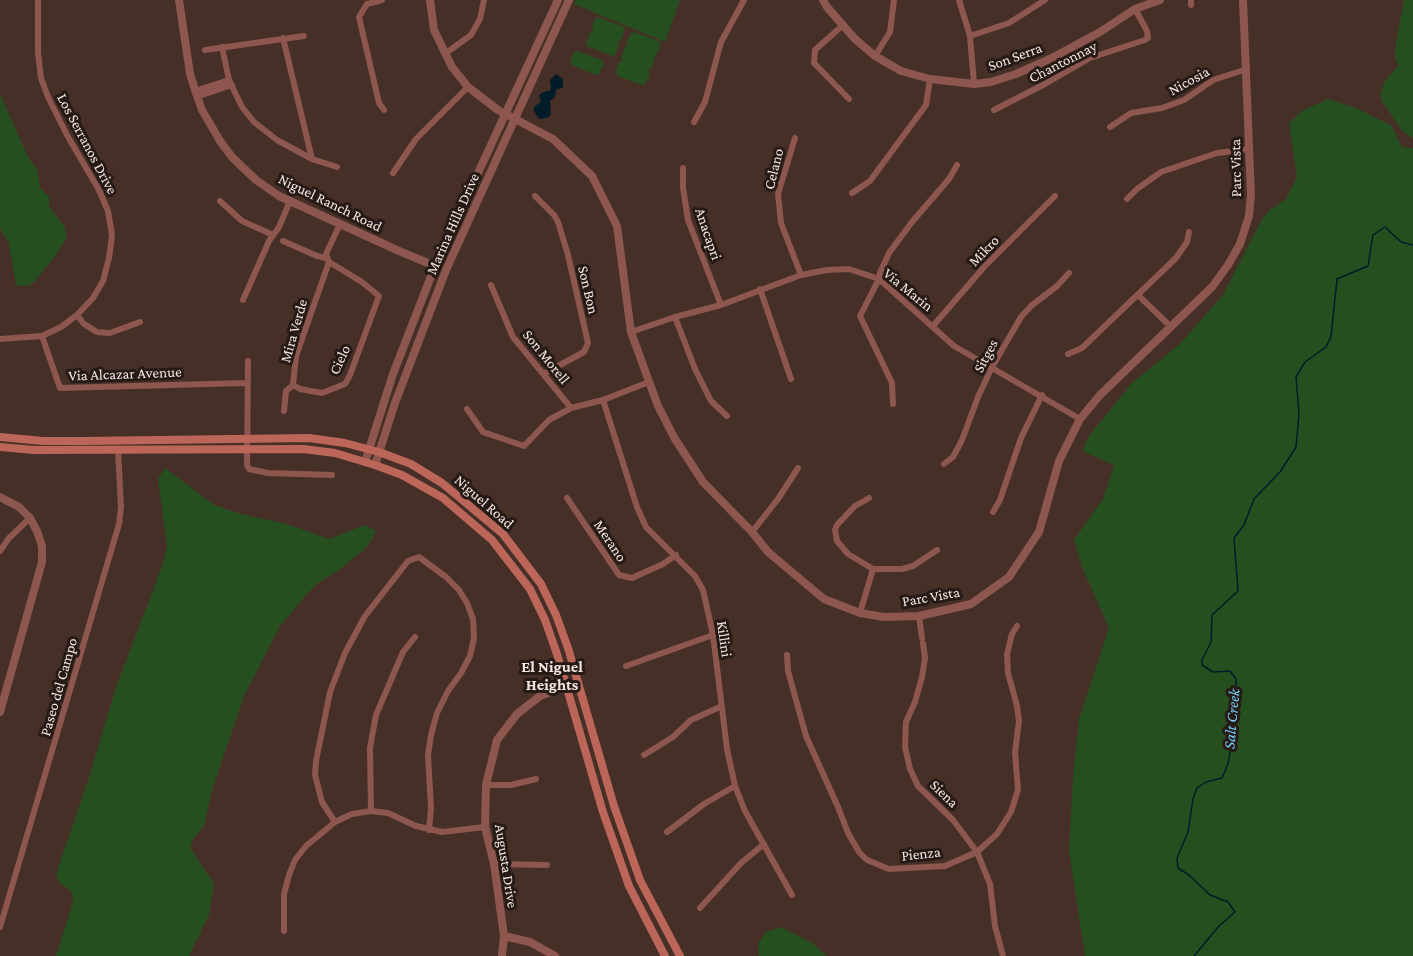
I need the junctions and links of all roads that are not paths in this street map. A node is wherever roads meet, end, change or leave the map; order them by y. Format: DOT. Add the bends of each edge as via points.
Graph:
graph roads {
  1 [pos="38,0"];
  2 [pos="179,0"];
  3 [pos="382,0"];
  4 [pos="430,0"];
  5 [pos="484,0"];
  6 [pos="558,0"];
  7 [pos="569,0"];
  8 [pos="744,0"];
  9 [pos="823,0"];
  10 [pos="894,0"];
  11 [pos="959,0"];
  12 [pos="1045,0"];
  13 [pos="1160,0"];
  14 [pos="1243,0"];
  15 [pos="1136,9"];
  16 [pos="843,25"];
  17 [pos="304,36"];
  18 [pos="970,36"];
  19 [pos="283,38"];
  20 [pos="222,47"];
  21 [pos="205,50"];
  22 [pos="446,53"];
  23 [pos="875,56"];
  24 [pos="1247,69"];
  25 [pos="930,79"];
  26 [pos="230,83"];
  27 [pos="974,84"];
  28 [pos="468,87"];
  29 [pos="196,93"];
  30 [pos="849,99"];
  31 [pos="384,110"];
  32 [pos="994,110"];
  33 [pos="506,114"];
  34 [pos="515,120"];
  35 [pos="694,122"];
  36 [pos="1110,127"];
  37 [pos="795,138"];
  38 [pos="1250,149"];
  39 [pos="312,159"];
  40 [pos="957,165"];
  41 [pos="337,167"];
  42 [pos="683,168"];
  43 [pos="393,173"];
  44 [pos="852,193"];
  45 [pos="1055,195"];
  46 [pos="535,196"];
  47 [pos="1127,200"];
  48 [pos="220,201"];
  49 [pos="290,201"];
  50 [pos="340,224"];
  51 [pos="1188,232"];
  52 [pos="273,235"];
  53 [pos="283,241"];
  54 [pos="328,260"];
  55 [pos="435,266"];
  56 [pos="446,270"];
  57 [pos="1069,273"];
  58 [pos="801,275"];
  59 [pos="879,279"];
  60 [pos="490,285"];
  61 [pos="760,289"];
  62 [pos="1139,296"];
  63 [pos="243,300"];
  64 [pos="721,305"];
  65 [pos="77,315"];
  66 [pos="675,317"];
  67 [pos="140,322"];
  68 [pos="933,326"];
  69 [pos="1171,327"];
  70 [pos="631,332"];
  71 [pos="42,336"];
  72 [pos="0,339"];
  73 [pos="1068,354"];
  74 [pos="248,361"];
  75 [pos="992,367"];
  76 [pos="545,373"];
  77 [pos="791,379"];
  78 [pos="649,382"];
  79 [pos="246,383"];
  80 [pos="293,385"];
  81 [pos="1042,395"];
  82 [pos="603,400"];
  83 [pos="893,405"];
  84 [pos="572,408"];
  85 [pos="467,409"];
  86 [pos="284,411"];
  87 [pos="727,416"];
  88 [pos="1080,419"];
  89 [pos="0,437"];
  90 [pos="248,438"];
  91 [pos="159,440"];
  92 [pos="81,441"];
  93 [pos="0,447"];
  94 [pos="248,449"];
  95 [pos="368,449"];
  96 [pos="118,450"];
  97 [pos="379,452"];
  98 [pos="365,462"];
  99 [pos="944,464"];
  100 [pos="375,465"];
  101 [pos="798,468"];
  102 [pos="332,475"];
  103 [pos="0,497"];
  104 [pos="567,498"];
  105 [pos="869,498"];
  106 [pos="993,512"];
  107 [pos="30,518"];
  108 [pos="752,532"];
  109 [pos="937,550"];
  110 [pos="0,551"];
  111 [pos="676,555"];
  112 [pos="873,569"];
  113 [pos="860,613"];
  114 [pos="920,616"];
  115 [pos="1017,626"];
  116 [pos="713,635"];
  117 [pos="415,637"];
  118 [pos="787,655"];
  119 [pos="626,666"];
  120 [pos="577,682"];
  121 [pos="566,687"];
  122 [pos="722,706"];
  123 [pos="0,712"];
  124 [pos="644,755"];
  125 [pos="536,779"];
  126 [pos="486,785"];
  127 [pos="735,786"];
  128 [pos="371,811"];
  129 [pos="335,822"];
  130 [pos="485,827"];
  131 [pos="429,830"];
  132 [pos="667,832"];
  133 [pos="764,844"];
  134 [pos="977,852"];
  135 [pos="494,864"];
  136 [pos="547,865"];
  137 [pos="792,895"];
  138 [pos="700,908"];
  139 [pos="0,927"];
  140 [pos="284,931"];
  141 [pos="504,936"];
  142 [pos="502,956"];
  143 [pos="555,956"];
  144 [pos="665,956"];
  145 [pos="680,956"];
  146 [pos="1003,956"];
  1 -- 65 [label="street, Los Serranos Drive" via="41,78 67,135 99,190 112,236 103,281"];
  2 -- 29 [label="street, Niguel Ranch Road"];
  3 -- 31 [label="street" via="367,4 359,17 378,103"];
  4 -- 22 [label="street, Parc Vista" via="434,30"];
  5 -- 22 [label="street" via="480,20 471,34"];
  6 -- 33 [label="street, Marina Hills Drive"];
  7 -- 34 [label="street, Marina Hills Drive"];
  8 -- 35 [label="street" via="722,42 705,102"];
  9 -- 16 [label="street, Son Serra"];
  10 -- 23 [label="street" via="890,32"];
  11 -- 18 [label="street"];
  12 -- 18 [label="street" via="1009,23"];
  13 -- 15 [label="street, Son Serra"];
  14 -- 24 [label="street, Parc Vista"];
  15 -- 27 [label="street, Son Serra" via="1052,58 1016,74"];
  15 -- 32 [label="street, Chantonnay" via="1148,38 1090,58"];
  16 -- 23 [label="street, Son Serra"];
  16 -- 30 [label="street" via="815,50 814,63"];
  17 -- 19 [label="street"];
  18 -- 27 [label="street"];
  19 -- 20 [label="street"];
  19 -- 39 [label="street"];
  20 -- 21 [label="street"];
  20 -- 26 [label="street"];
  22 -- 28 [label="street, Parc Vista"];
  23 -- 25 [label="street, Son Serra" via="901,71"];
  24 -- 36 [label="street, Nicosia" via="1213,80 1184,100 1131,113"];
  24 -- 38 [label="street, Parc Vista"];
  25 -- 27 [label="street, Son Serra"];
  25 -- 44 [label="street" via="926,105 870,182"];
  26 -- 29 [label="street" via="201,88"];
  26 -- 39 [label="street" via="254,122"];
  28 -- 33 [label="street, Parc Vista"];
  28 -- 43 [label="street" via="416,139"];
  29 -- 49 [label="street, Niguel Ranch Road" via="202,111 232,157 256,180"];
  33 -- 34 [label="street, Parc Vista"];
  33 -- 55 [label="street, Marina Hills Drive"];
  34 -- 56 [label="street, Marina Hills Drive"];
  34 -- 70 [label="street, Parc Vista" via="553,139 592,176 617,226"];
  37 -- 58 [label="street, Celano" via="778,194 781,223"];
  38 -- 47 [label="street" via="1217,153 1161,172"];
  38 -- 69 [label="street, Parc Vista" via="1251,195 1240,244 1212,287"];
  39 -- 41 [label="street"];
  40 -- 59 [label="street" via="889,254"];
  42 -- 64 [label="street, Anacapri" via="688,220"];
  45 -- 68 [label="street, Mikro"];
  46 -- 76 [label="street, Son Bon" via="558,222 588,343 584,352"];
  48 -- 52 [label="street" via="242,221"];
  49 -- 50 [label="street, Niguel Ranch Road"];
  49 -- 52 [label="street"];
  50 -- 54 [label="street, Mira Verde" via="328,250"];
  50 -- 55 [label="street, Niguel Ranch Road"];
  51 -- 62 [label="street" via="1182,251"];
  52 -- 63 [label="street"];
  53 -- 54 [label="street"];
  54 -- 80 [label="street, Mira Verde" via="296,356"];
  54 -- 80 [label="street, Cielo" via="379,296 345,384 322,393"];
  55 -- 56 [label="street, Niguel Ranch Road"];
  55 -- 95 [label="street, Marina Hills Drive"];
  56 -- 97 [label="street, Marina Hills Drive"];
  57 -- 75 [label="street, Sitges" via="1021,317"];
  58 -- 59 [label="street, Via Marin" via="849,269"];
  58 -- 61 [label="street, Via Marin"];
  59 -- 68 [label="street, Via Marin"];
  59 -- 83 [label="street" via="860,316 892,382"];
  60 -- 76 [label="street, Son Morell" via="513,337"];
  61 -- 64 [label="street, Via Marin"];
  61 -- 77 [label="street"];
  62 -- 69 [label="street"];
  62 -- 73 [label="street" via="1082,348"];
  64 -- 66 [label="street, Via Marin"];
  65 -- 67 [label="street" via="97,332 110,333"];
  65 -- 71 [label="street, Los Serranos Drive"];
  66 -- 70 [label="street, Via Marin"];
  66 -- 87 [label="street" via="711,401"];
  68 -- 75 [label="street, Via Marin" via="954,346"];
  69 -- 88 [label="street, Parc Vista"];
  70 -- 78 [label="street, Parc Vista"];
  71 -- 72 [label="street, Los Serranos Drive"];
  71 -- 79 [label="street, Via Alcazar Avenue" via="60,388"];
  74 -- 79 [label="street"];
  75 -- 81 [label="street, Via Marin"];
  75 -- 99 [label="street, Sitges" via="962,440"];
  76 -- 84 [label="street, Son Morell"];
  78 -- 82 [label="street"];
  78 -- 108 [label="street, Parc Vista" via="675,439 703,482"];
  79 -- 90 [label="street"];
  80 -- 86 [label="street, Mira Verde" via="286,391"];
  81 -- 88 [label="street, Via Marin"];
  81 -- 106 [label="street"];
  82 -- 84 [label="street"];
  82 -- 111 [label="street, Killini" via="646,527"];
  84 -- 85 [label="street" via="549,420 524,446 483,432"];
  88 -- 114 [label="street, Parc Vista" via="1059,461 1039,532 1009,577 970,604"];
  89 -- 92 [label="main road, Niguel Road"];
  90 -- 91 [label="main road, Niguel Road"];
  90 -- 94 [label="street"];
  90 -- 95 [label="main road, Niguel Road" via="309,438"];
  91 -- 92 [label="main road, Niguel Road"];
  91 -- 96 [label="main road" via="152,444 122,445"];
  92 -- 96 [label="main road"];
  93 -- 96 [label="main road, Niguel Road"];
  94 -- 96 [label="main road, Niguel Road"];
  94 -- 98 [label="main road, Niguel Road" via="303,449"];
  94 -- 102 [label="street" via="249,469"];
  95 -- 97 [label="main road, Niguel Road"];
  95 -- 98 [label="street, Marina Hills Drive"];
  96 -- 139 [label="street, Paseo del Campo" via="119,524"];
  97 -- 100 [label="street, Marina Hills Drive"];
  97 -- 120 [label="main road, Niguel Road" via="411,464 442,483 503,534 540,584 556,615"];
  98 -- 100 [label="main road, Niguel Road"];
  100 -- 121 [label="main road, Niguel Road" via="443,498 492,540 530,589 545,620"];
  101 -- 108 [label="street"];
  103 -- 107 [label="street"];
  104 -- 111 [label="street, Merano" via="619,575 632,578"];
  105 -- 112 [label="street" via="847,514 836,530 841,548"];
  107 -- 110 [label="street"];
  107 -- 123 [label="street" via="40,538 42,562"];
  108 -- 113 [label="street, Parc Vista" via="768,552 824,599"];
  109 -- 112 [label="street" via="913,566"];
  111 -- 116 [label="street, Killini" via="706,591"];
  112 -- 113 [label="street"];
  113 -- 114 [label="street, Parc Vista"];
  114 -- 134 [label="street, Siena" via="925,658 906,722 910,769 918,786 953,820"];
  115 -- 134 [label="street, Pienza" via="1007,654 1017,706 1018,790 998,834"];
  116 -- 119 [label="street"];
  116 -- 122 [label="street, Killini"];
  117 -- 128 [label="street" via="403,652 376,715 370,748"];
  118 -- 134 [label="street, Pienza" via="806,736 859,852 867,860 889,869 945,866"];
  120 -- 121 [label="street, Augusta Drive"];
  120 -- 145 [label="main road, Niguel Road" via="640,880"];
  121 -- 126 [label="street, Augusta Drive" via="540,696 517,714 496,740"];
  121 -- 144 [label="main road, Niguel Road" via="629,886"];
  122 -- 124 [label="street" via="691,720"];
  122 -- 127 [label="street, Killini"];
  125 -- 126 [label="street"];
  126 -- 130 [label="street, Augusta Drive"];
  127 -- 132 [label="street"];
  127 -- 133 [label="street, Killini"];
  128 -- 129 [label="street"];
  128 -- 131 [label="street" via="387,813"];
  129 -- 131 [label="street" via="322,802 315,776 330,692 365,616 408,561 419,557 459,590 473,620 474,638 470,656 448,690 431,735"];
  129 -- 140 [label="street" via="306,846 295,861 284,894"];
  130 -- 131 [label="street" via="454,832"];
  130 -- 135 [label="street, Augusta Drive"];
  133 -- 137 [label="street, Killini"];
  133 -- 138 [label="street"];
  134 -- 146 [label="street, Siena" via="990,884"];
  135 -- 136 [label="street"];
  135 -- 141 [label="street, Augusta Drive"];
  141 -- 142 [label="street, Augusta Drive"];
  141 -- 143 [label="street" via="530,942"];
}
